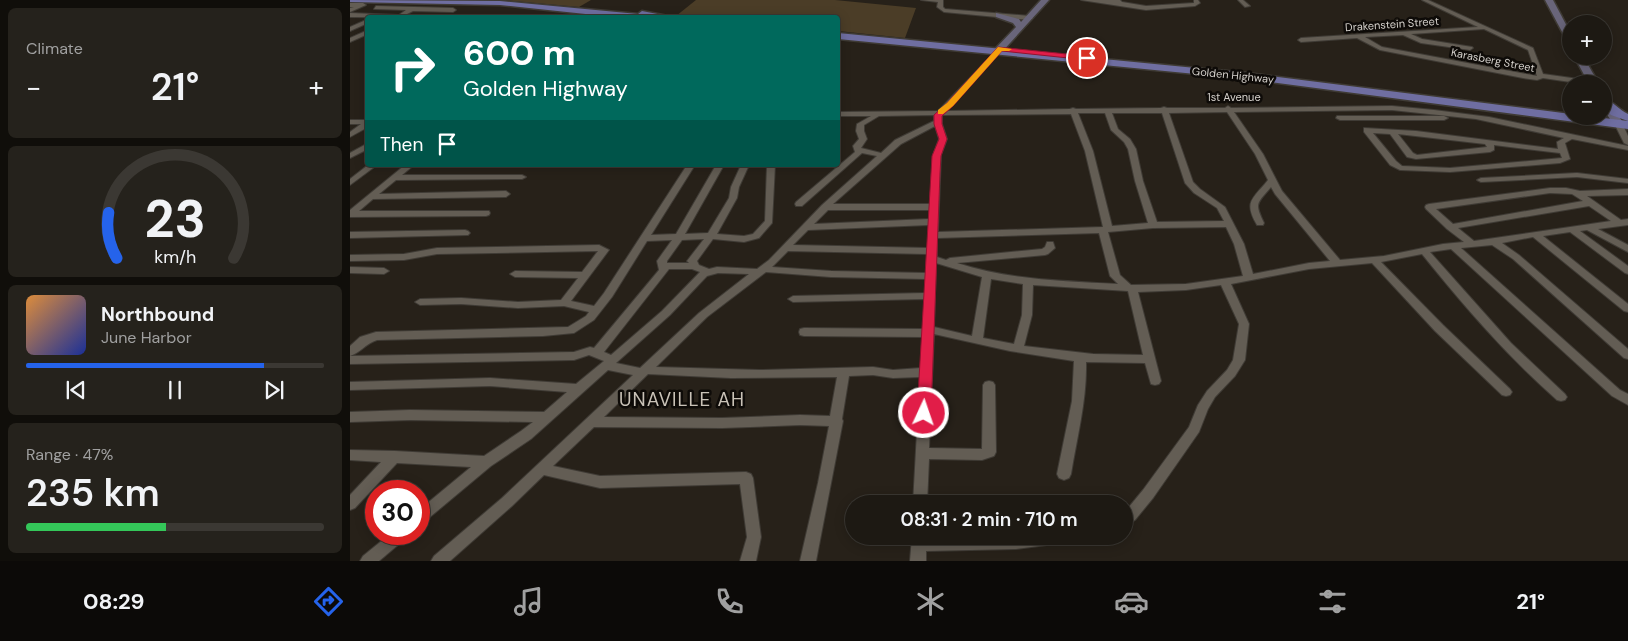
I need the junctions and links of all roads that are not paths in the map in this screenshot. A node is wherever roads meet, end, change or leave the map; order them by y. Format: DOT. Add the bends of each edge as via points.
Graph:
graph roads {
  1 [pos="350,0"];
  2 [pos="476,0"];
  3 [pos="923,0"];
  4 [pos="1044,0"];
  5 [pos="1083,0"];
  6 [pos="1196,0"];
  7 [pos="1240,0"];
  8 [pos="1424,0"];
  9 [pos="1549,0"];
  10 [pos="940,1"];
  11 [pos="1118,2"];
  12 [pos="374,4"];
  13 [pos="385,4"];
  14 [pos="350,5"];
  15 [pos="363,5"];
  16 [pos="1247,6"];
  17 [pos="412,9"];
  18 [pos="350,10"];
  19 [pos="453,10"];
  20 [pos="350,15"];
  21 [pos="401,15"];
  22 [pos="623,15"];
  23 [pos="641,15"];
  24 [pos="999,15"];
  25 [pos="359,16"];
  26 [pos="365,16"];
  27 [pos="1030,18"];
  28 [pos="350,21"];
  29 [pos="365,23"];
  30 [pos="365,23"];
  31 [pos="1562,24"];
  32 [pos="1020,27"];
  33 [pos="1484,28"];
  34 [pos="350,29"];
  35 [pos="365,33"];
  36 [pos="1404,33"];
  37 [pos="840,34"];
  38 [pos="1358,36"];
  39 [pos="350,40"];
  40 [pos="1301,40"];
  41 [pos="1470,48"];
  42 [pos="999,50"];
  43 [pos="1541,76"];
  44 [pos="1562,79"];
  45 [pos="1433,99"];
  46 [pos="1228,108"];
  47 [pos="1392,108"];
  48 [pos="1164,109"];
  49 [pos="1073,110"];
  50 [pos="1107,110"];
  51 [pos="1612,110"];
  52 [pos="1562,112"];
  53 [pos="840,114"];
  54 [pos="879,114"];
  55 [pos="1451,115"];
  56 [pos="939,117"];
  57 [pos="1340,118"];
  58 [pos="1623,121"];
  59 [pos="350,122"];
  60 [pos="365,123"];
  61 [pos="365,125"];
  62 [pos="1392,131"];
  63 [pos="350,134"];
  64 [pos="1568,138"];
  65 [pos="1488,142"];
  66 [pos="1628,143"];
  67 [pos="365,147"];
  68 [pos="1628,148"];
  69 [pos="1563,150"];
  70 [pos="860,152"];
  71 [pos="350,156"];
  72 [pos="882,156"];
  73 [pos="370,167"];
  74 [pos="407,167"];
  75 [pos="690,167"];
  76 [pos="719,167"];
  77 [pos="744,167"];
  78 [pos="770,167"];
  79 [pos="522,177"];
  80 [pos="393,178"];
  81 [pos="1481,180"];
  82 [pos="1272,181"];
  83 [pos="1628,181"];
  84 [pos="350,183"];
  85 [pos="1628,192"];
  86 [pos="506,194"];
  87 [pos="1578,194"];
  88 [pos="370,197"];
  89 [pos="1589,203"];
  90 [pos="799,204"];
  91 [pos="934,207"];
  92 [pos="825,208"];
  93 [pos="486,213"];
  94 [pos="350,214"];
  95 [pos="933,222"];
  96 [pos="1260,222"];
  97 [pos="1623,223"];
  98 [pos="1229,224"];
  99 [pos="1153,225"];
  100 [pos="805,227"];
  101 [pos="1450,227"];
  102 [pos="1588,227"];
  103 [pos="1106,229"];
  104 [pos="1571,229"];
  105 [pos="465,233"];
  106 [pos="350,234"];
  107 [pos="1535,234"];
  108 [pos="933,235"];
  109 [pos="711,236"];
  110 [pos="679,237"];
  111 [pos="646,238"];
  112 [pos="1494,242"];
  113 [pos="1050,244"];
  114 [pos="1472,244"];
  115 [pos="1453,246"];
  116 [pos="786,248"];
  117 [pos="1628,249"];
  118 [pos="1424,251"];
  119 [pos="933,255"];
  120 [pos="350,258"];
  121 [pos="1375,261"];
  122 [pos="944,262"];
  123 [pos="1337,263"];
  124 [pos="664,266"];
  125 [pos="694,266"];
  126 [pos="350,270"];
  127 [pos="763,270"];
  128 [pos="384,271"];
  129 [pos="707,272"];
  130 [pos="1628,272"];
  131 [pos="515,274"];
  132 [pos="987,274"];
  133 [pos="584,275"];
  134 [pos="932,276"];
  135 [pos="1249,278"];
  136 [pos="1028,282"];
  137 [pos="1225,282"];
  138 [pos="1130,287"];
  139 [pos="931,296"];
  140 [pos="793,299"];
  141 [pos="420,302"];
  142 [pos="564,303"];
  143 [pos="1628,309"];
  144 [pos="596,310"];
  145 [pos="929,331"];
  146 [pos="804,332"];
  147 [pos="977,341"];
  148 [pos="1018,349"];
  149 [pos="350,352"];
  150 [pos="597,352"];
  151 [pos="1628,355"];
  152 [pos="1080,358"];
  153 [pos="1149,359"];
  154 [pos="350,360"];
  155 [pos="609,363"];
  156 [pos="644,372"];
  157 [pos="844,372"];
  158 [pos="926,372"];
  159 [pos="1155,381"];
  160 [pos="990,385"];
  161 [pos="350,386"];
  162 [pos="578,389"];
  163 [pos="1506,392"];
  164 [pos="1561,397"];
  165 [pos="1628,400"];
  166 [pos="350,417"];
  167 [pos="546,417"];
  168 [pos="592,422"];
  169 [pos="837,422"];
  170 [pos="922,453"];
  171 [pos="350,455"];
  172 [pos="395,456"];
  173 [pos="486,462"];
  174 [pos="542,469"];
  175 [pos="1064,474"];
  176 [pos="920,495"];
  177 [pos="350,504"];
  178 [pos="430,509"];
  179 [pos="1133,512"];
  180 [pos="387,545"];
  181 [pos="919,545"];
  182 [pos="368,561"];
  183 [pos="439,561"];
  184 [pos="748,561"];
  185 [pos="808,561"];
  186 [pos="918,561"];
  1 -- 12 [label="main road"];
  2 -- 23 [label="main road"];
  3 -- 10 [label="street"];
  4 -- 27 [label="street"];
  5 -- 11 [label="street"];
  6 -- 11 [label="street" via="1195,4 1146,8"];
  7 -- 16 [label="street"];
  8 -- 33 [label="street, Karasberg Street"];
  9 -- 31 [label="street"];
  10 -- 24 [label="street" via="940,8 944,10"];
  12 -- 13 [label="street"];
  12 -- 15 [label="street"];
  12 -- 17 [label="street"];
  12 -- 22 [label="main road" via="500,3"];
  12 -- 25 [label="street"];
  14 -- 15 [label="street"];
  15 -- 18 [label="street"];
  17 -- 19 [label="street"];
  17 -- 21 [label="street"];
  20 -- 25 [label="street"];
  24 -- 27 [label="street"];
  24 -- 32 [label="street" via="1014,19"];
  25 -- 26 [label="street"];
  25 -- 28 [label="street"];
  27 -- 32 [label="street"];
  28 -- 29 [label="street"];
  30 -- 34 [label="street"];
  32 -- 42 [label="street"];
  33 -- 36 [label="street, Drakenstein Street"];
  33 -- 43 [label="street, Karasberg Street" via="1532,50"];
  35 -- 39 [label="street"];
  36 -- 38 [label="street, Drakenstein Street"];
  36 -- 41 [label="street" via="1421,41"];
  37 -- 42 [label="main road, Golden Highway"];
  38 -- 40 [label="street, Drakenstein Street"];
  38 -- 43 [label="street, Karasberg Street" via="1380,48 1532,78"];
  42 -- 45 [label="main road, Golden Highway"];
  42 -- 52 [label="main road, Golden Highway" via="1295,79"];
  42 -- 56 [label="street"];
  43 -- 44 [label="street"];
  45 -- 47 [label="street"];
  45 -- 58 [label="main road, Golden Highway"];
  46 -- 47 [label="street, 1st Avenue"];
  46 -- 48 [label="street, 1st Avenue"];
  46 -- 82 [label="street" via="1259,154"];
  47 -- 55 [label="street, 1st Avenue"];
  48 -- 50 [label="street, 1st Avenue"];
  48 -- 98 [label="street" via="1189,183 1219,204"];
  49 -- 50 [label="street, 1st Avenue"];
  49 -- 56 [label="street, 1st Avenue"];
  49 -- 103 [label="street" via="1089,151"];
  50 -- 99 [label="street" via="1115,130 1132,149"];
  51 -- 58 [label="main road"];
  53 -- 54 [label="street, 1st Avenue"];
  54 -- 56 [label="street, 1st Avenue"];
  54 -- 70 [label="street" via="859,127 863,139 857,148"];
  55 -- 57 [label="street" via="1448,118"];
  55 -- 64 [label="street, 1st Avenue" via="1502,122"];
  56 -- 72 [label="street" via="898,142"];
  56 -- 91 [label="street" via="943,139 937,156"];
  58 -- 66 [label="street"];
  59 -- 60 [label="street"];
  61 -- 63 [label="street"];
  62 -- 65 [label="street"];
  62 -- 65 [label="street" via="1410,155 1416,157 1490,150 1492,147"];
  62 -- 69 [label="street" via="1367,130 1393,163 1402,168 1450,170 1560,160 1566,159"];
  64 -- 68 [label="street, 1st Avenue"];
  64 -- 69 [label="street" via="1561,142"];
  65 -- 69 [label="street"];
  67 -- 71 [label="street"];
  70 -- 72 [label="street"];
  70 -- 90 [label="street"];
  72 -- 92 [label="street"];
  73 -- 84 [label="street"];
  74 -- 80 [label="street"];
  75 -- 111 [label="street"];
  76 -- 110 [label="street"];
  77 -- 109 [label="street" via="733,198"];
  78 -- 109 [label="street" via="769,221 756,236 749,238"];
  79 -- 80 [label="street"];
  80 -- 88 [label="street"];
  81 -- 83 [label="street" via="1577,175"];
  82 -- 96 [label="street" via="1254,204"];
  82 -- 123 [label="street"];
  85 -- 87 [label="street"];
  86 -- 88 [label="street"];
  87 -- 89 [label="street"];
  87 -- 101 [label="street" via="1567,190 1535,192 1429,206"];
  88 -- 94 [label="street"];
  89 -- 97 [label="street"];
  89 -- 101 [label="street"];
  91 -- 92 [label="street"];
  91 -- 95 [label="street"];
  92 -- 100 [label="street"];
  93 -- 94 [label="street"];
  95 -- 100 [label="street"];
  95 -- 108 [label="street"];
  97 -- 102 [label="street"];
  98 -- 99 [label="street"];
  98 -- 135 [label="street" via="1245,259"];
  99 -- 103 [label="street"];
  100 -- 116 [label="street"];
  101 -- 114 [label="street"];
  102 -- 104 [label="street"];
  102 -- 117 [label="street"];
  103 -- 108 [label="street"];
  103 -- 138 [label="street" via="1115,276"];
  104 -- 107 [label="street"];
  104 -- 130 [label="street"];
  105 -- 106 [label="street"];
  107 -- 112 [label="street"];
  107 -- 143 [label="street"];
  108 -- 119 [label="street"];
  109 -- 110 [label="street"];
  109 -- 125 [label="street" via="692,261"];
  110 -- 111 [label="street"];
  110 -- 124 [label="street" via="662,261"];
  111 -- 144 [label="street"];
  112 -- 114 [label="street"];
  112 -- 151 [label="street" via="1516,257"];
  113 -- 122 [label="street" via="1045,252"];
  114 -- 115 [label="street"];
  115 -- 118 [label="street"];
  115 -- 165 [label="street"];
  116 -- 119 [label="street"];
  116 -- 127 [label="street"];
  118 -- 121 [label="street"];
  118 -- 164 [label="street" via="1486,324 1533,374"];
  119 -- 122 [label="street"];
  119 -- 134 [label="street"];
  120 -- 133 [label="street" via="404,257 437,252 603,249"];
  121 -- 123 [label="street"];
  121 -- 163 [label="street"];
  122 -- 132 [label="street"];
  123 -- 135 [label="street"];
  124 -- 125 [label="street"];
  124 -- 150 [label="street"];
  125 -- 129 [label="street"];
  126 -- 128 [label="street"];
  127 -- 129 [label="street"];
  127 -- 134 [label="street"];
  127 -- 156 [label="street" via="714,305"];
  129 -- 155 [label="street"];
  131 -- 133 [label="street"];
  132 -- 136 [label="street"];
  132 -- 147 [label="street"];
  133 -- 142 [label="street"];
  134 -- 139 [label="street"];
  135 -- 137 [label="street"];
  136 -- 138 [label="street"];
  136 -- 148 [label="street" via="1027,315"];
  137 -- 138 [label="street" via="1186,287"];
  137 -- 179 [label="street" via="1244,324 1239,360 1211,394 1195,429"];
  138 -- 153 [label="street"];
  139 -- 140 [label="street"];
  139 -- 145 [label="street"];
  141 -- 142 [label="street"];
  142 -- 144 [label="street"];
  144 -- 149 [label="street" via="570,330 376,336 364,340"];
  145 -- 146 [label="street"];
  145 -- 147 [label="street"];
  145 -- 158 [label="street"];
  147 -- 148 [label="street"];
  148 -- 152 [label="street"];
  150 -- 154 [label="street" via="586,351 574,356"];
  150 -- 155 [label="street"];
  152 -- 153 [label="street"];
  152 -- 175 [label="street" via="1082,380"];
  153 -- 159 [label="street"];
  155 -- 156 [label="street"];
  155 -- 162 [label="street"];
  156 -- 157 [label="street" via="782,375"];
  156 -- 168 [label="street"];
  157 -- 158 [label="street"];
  157 -- 169 [label="street"];
  158 -- 170 [label="street"];
  160 -- 170 [label="street" via="990,452 982,455"];
  161 -- 162 [label="street" via="490,382"];
  162 -- 167 [label="street"];
  166 -- 167 [label="street"];
  167 -- 173 [label="street"];
  168 -- 169 [label="street"];
  168 -- 174 [label="street"];
  169 -- 185 [label="street"];
  170 -- 176 [label="street"];
  171 -- 172 [label="street"];
  172 -- 173 [label="street"];
  172 -- 177 [label="street"];
  173 -- 178 [label="street"];
  174 -- 183 [label="street"];
  174 -- 184 [label="street" via="600,482 746,478 754,537"];
  180 -- 182 [label="street"];
  181 -- 186 [label="street"];
}
